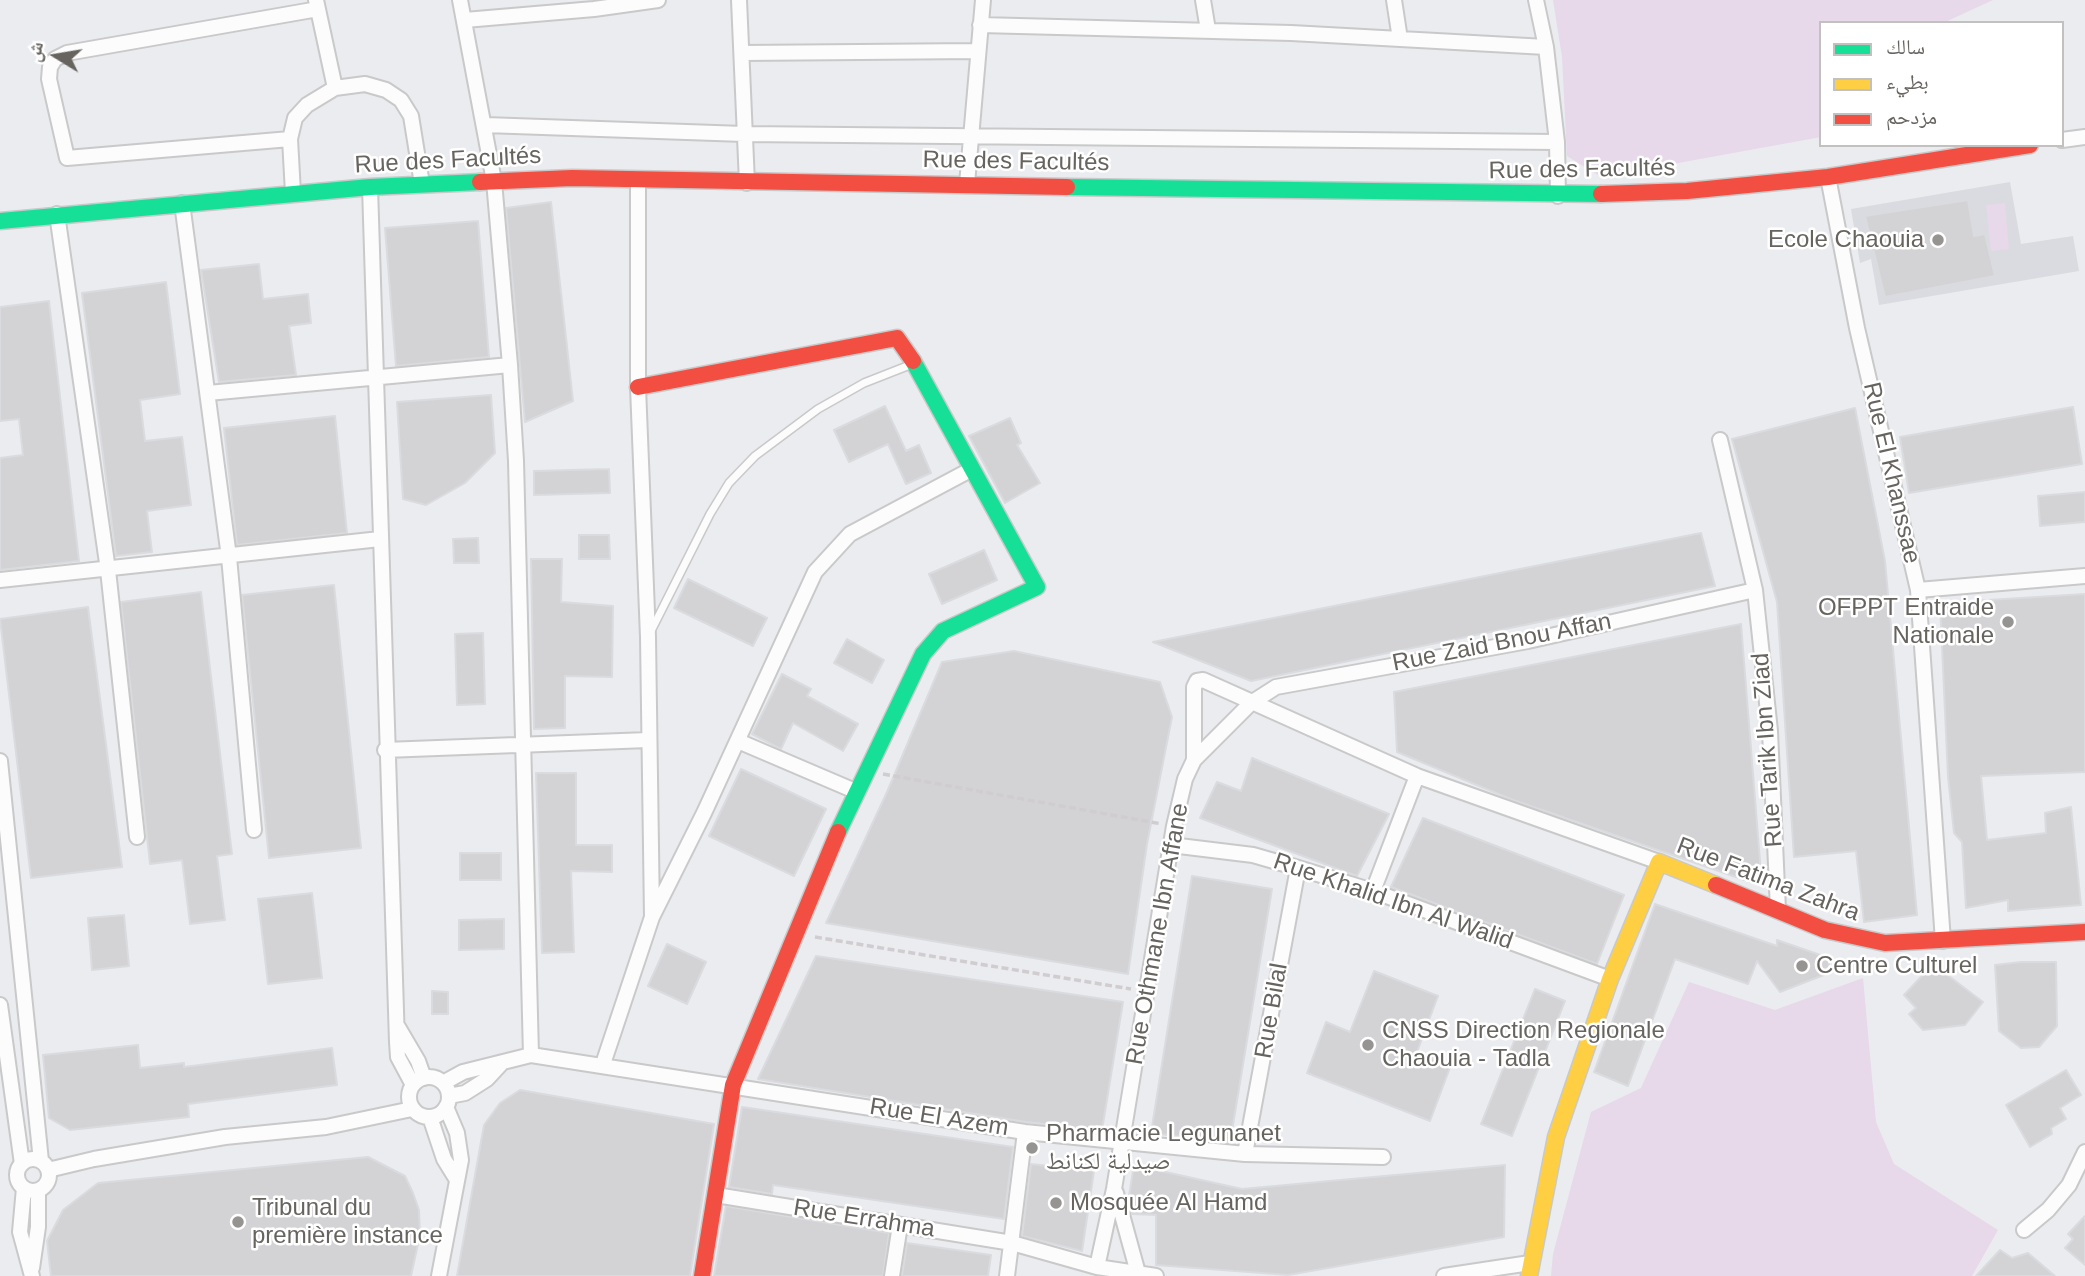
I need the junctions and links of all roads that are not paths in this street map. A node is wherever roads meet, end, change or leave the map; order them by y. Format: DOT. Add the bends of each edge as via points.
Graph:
graph roads {
  1 [pos="460,0"];
  2 [pos="658,0"];
  3 [pos="739,0"];
  4 [pos="983,0"];
  5 [pos="1203,0"];
  6 [pos="1394,0"];
  7 [pos="1536,0"];
  8 [pos="317,4"];
  9 [pos="594,5"];
  10 [pos="465,20"];
  11 [pos="980,25"];
  12 [pos="1208,30"];
  13 [pos="1399,39"];
  14 [pos="1546,47"];
  15 [pos="976,51"];
  16 [pos="742,53"];
  17 [pos="335,88"];
  18 [pos="485,125"];
  19 [pos="744,134"];
  20 [pos="971,134"];
  21 [pos="2085,136"];
  22 [pos="290,139"];
  23 [pos="2064,140"];
  24 [pos="1557,142"];
  25 [pos="2017,147"];
  26 [pos="1828,177"];
  27 [pos="638,179"];
  28 [pos="494,181"];
  29 [pos="747,183"];
  30 [pos="422,184"];
  31 [pos="967,184"];
  32 [pos="370,187"];
  33 [pos="293,193"];
  34 [pos="1558,196"];
  35 [pos="182,203"];
  36 [pos="57,214"];
  37 [pos="0,221"];
  38 [pos="915,363"];
  39 [pos="510,365"];
  40 [pos="375,376"];
  41 [pos="638,387"];
  42 [pos="208,393"];
  43 [pos="1720,440"];
  44 [pos="972,469"];
  45 [pos="380,539"];
  46 [pos="229,557"];
  47 [pos="108,570"];
  48 [pos="2085,576"];
  49 [pos="0,580"];
  50 [pos="1755,590"];
  51 [pos="1918,590"];
  52 [pos="648,638"];
  53 [pos="1251,703"];
  54 [pos="648,740"];
  55 [pos="738,741"];
  56 [pos="523,744"];
  57 [pos="385,750"];
  58 [pos="1194,760"];
  59 [pos="0,761"];
  60 [pos="1418,776"];
  61 [pos="855,791"];
  62 [pos="254,830"];
  63 [pos="136,837"];
  64 [pos="1171,845"];
  65 [pos="1659,862"];
  66 [pos="1298,868"];
  67 [pos="1373,891"];
  68 [pos="1778,911"];
  69 [pos="652,917"];
  70 [pos="2085,932"];
  71 [pos="1943,941"];
  72 [pos="1610,979"];
  73 [pos="26,996"];
  74 [pos="0,1002"];
  75 [pos="531,1055"];
  76 [pos="603,1064"];
  77 [pos="418,1082"];
  78 [pos="733,1085"];
  79 [pos="446,1096"];
  80 [pos="412,1109"];
  81 [pos="430,1117"];
  82 [pos="1025,1132"];
  83 [pos="1122,1142"];
  84 [pos="2085,1152"];
  85 [pos="1245,1154"];
  86 [pos="1382,1157"];
  87 [pos="22,1164"];
  88 [pos="44,1166"];
  89 [pos="457,1180"];
  90 [pos="31,1189"];
  91 [pos="1114,1189"];
  92 [pos="716,1195"];
  93 [pos="900,1225"];
  94 [pos="2024,1230"];
  95 [pos="1012,1243"];
  96 [pos="1097,1267"];
  97 [pos="1530,1270"];
  98 [pos="1138,1273"];
  99 [pos="32,1274"];
  100 [pos="439,1276"];
  101 [pos="702,1276"];
  102 [pos="892,1276"];
  103 [pos="1007,1276"];
  104 [pos="1156,1276"];
  105 [pos="1444,1276"];
  1 -- 10 [label="street"];
  2 -- 9 [label="street"];
  3 -- 16 [label="street"];
  4 -- 11 [label="street"];
  5 -- 12 [label="street"];
  6 -- 13 [label="street"];
  7 -- 14 [label="street"];
  8 -- 17 [label="street"];
  8 -- 22 [label="street" via="67,53 50,67 67,158"];
  9 -- 10 [label="street"];
  10 -- 18 [label="street"];
  11 -- 12 [label="street"];
  11 -- 15 [label="street"];
  12 -- 13 [label="street"];
  13 -- 14 [label="street"];
  14 -- 24 [label="street"];
  15 -- 16 [label="street"];
  15 -- 20 [label="street"];
  16 -- 19 [label="street"];
  17 -- 22 [label="street" via="295,118"];
  17 -- 30 [label="street" via="365,84 401,100 411,116"];
  18 -- 19 [label="street"];
  18 -- 28 [label="street"];
  19 -- 20 [label="street"];
  19 -- 29 [label="street"];
  20 -- 24 [label="street"];
  20 -- 31 [label="street"];
  21 -- 23 [label="street"];
  22 -- 33 [label="street"];
  24 -- 34 [label="street"];
  25 -- 26 [label="street, Rue des Facultés"];
  26 -- 34 [label="street, Rue des Facultés" via="1687,191"];
  26 -- 51 [label="street, Rue El Khanssae" via="1857,328"];
  27 -- 28 [label="street, Rue des Facultés"];
  27 -- 29 [label="street, Rue des Facultés"];
  27 -- 41 [label="street"];
  28 -- 30 [label="street, Rue des Facultés"];
  28 -- 39 [label="street"];
  29 -- 31 [label="street, Rue des Facultés"];
  30 -- 32 [label="street, Rue des Facultés"];
  31 -- 34 [label="street, Rue des Facultés"];
  32 -- 33 [label="street, Rue des Facultés"];
  32 -- 40 [label="street"];
  33 -- 35 [label="street, Rue des Facultés"];
  35 -- 36 [label="street, Rue des Facultés"];
  35 -- 42 [label="street"];
  36 -- 37 [label="street, Rue des Facultés"];
  36 -- 47 [label="street"];
  38 -- 41 [label="street" via="897,338 887,338"];
  38 -- 44 [label="street"];
  38 -- 52 [label="lane" via="864,383 818,409 755,456 729,483 710,514"];
  39 -- 40 [label="street"];
  39 -- 56 [label="street"];
  40 -- 42 [label="street"];
  40 -- 45 [label="street"];
  41 -- 52 [label="street"];
  42 -- 46 [label="street"];
  43 -- 50 [label="street, Rue Tarik Ibn Ziad"];
  44 -- 55 [label="street" via="850,534 815,572"];
  44 -- 61 [label="street" via="1037,587 943,631 923,654"];
  45 -- 46 [label="street"];
  45 -- 57 [label="street"];
  46 -- 47 [label="street"];
  46 -- 62 [label="street"];
  47 -- 49 [label="street"];
  47 -- 63 [label="street"];
  48 -- 51 [label="street"];
  50 -- 53 [label="street, Rue Zaid Bnou Affan" via="1528,641 1276,687"];
  50 -- 68 [label="street, Rue Tarik Ibn Ziad" via="1770,731"];
  51 -- 71 [label="street, Rue El Khanssae"];
  52 -- 54 [label="street"];
  53 -- 58 [label="street, Rue Othmane Ibn Affane"];
  53 -- 58 [label="street" via="1217,685 1197,681"];
  53 -- 60 [label="street"];
  54 -- 56 [label="street"];
  54 -- 69 [label="street"];
  55 -- 61 [label="street"];
  55 -- 69 [label="street"];
  56 -- 57 [label="street"];
  56 -- 75 [label="street"];
  57 -- 77 [label="street" via="398,1057"];
  58 -- 64 [label="street, Rue Othmane Ibn Affane" via="1185,779"];
  59 -- 73 [label="street"];
  60 -- 65 [label="street"];
  60 -- 67 [label="street"];
  61 -- 78 [label="street"];
  64 -- 66 [label="street, Rue Khalid Ibn Al Walid" via="1253,855"];
  64 -- 83 [label="street, Rue Othmane Ibn Affane"];
  65 -- 68 [label="street, Rue Fatima Zahra"];
  65 -- 72 [label="street, Rue Fatima Zahra"];
  66 -- 67 [label="street, Rue Khalid Ibn Al Walid"];
  66 -- 85 [label="street, Rue Bilal"];
  67 -- 72 [label="street, Rue Khalid Ibn Al Walid"];
  68 -- 71 [label="street, Rue Fatima Zahra" via="1855,939"];
  69 -- 76 [label="street"];
  70 -- 71 [label="street, Rue Fatima Zahra"];
  72 -- 97 [label="street, Rue Fatima Zahra" via="1556,1137"];
  73 -- 74 [label="street"];
  73 -- 88 [label="street"];
  74 -- 87 [label="street"];
  75 -- 76 [label="street, Rue El Azem"];
  75 -- 79 [label="street, Rue El Azem" via="500,1065 465,1093"];
  76 -- 78 [label="street, Rue El Azem"];
  77 -- 79 [label="street" via="434,1078"];
  77 -- 80 [label="street" via="409,1101"];
  78 -- 82 [label="street, Rue El Azem"];
  78 -- 92 [label="street"];
  79 -- 81 [label="street"];
  79 -- 89 [label="street" via="461,1160"];
  80 -- 81 [label="street"];
  80 -- 88 [label="street" via="326,1127 225,1137"];
  81 -- 89 [label="street" via="444,1159"];
  82 -- 83 [label="street, Rue El Azem"];
  82 -- 95 [label="street"];
  83 -- 85 [label="street, Rue El Azem"];
  83 -- 91 [label="street, Rue Othmane Ibn Affane"];
  84 -- 94 [label="street" via="2069,1185"];
  85 -- 86 [label="street, Rue El Azem"];
  87 -- 88 [label="street" via="31,1159"];
  87 -- 90 [label="street" via="18,1179"];
  88 -- 90 [label="street" via="47,1182"];
  89 -- 100 [label="street"];
  90 -- 99 [label="street" via="20,1232"];
  91 -- 96 [label="street, Rue Othmane Ibn Affane"];
  91 -- 98 [label="street, Rue Othmane Ibn Affane"];
  92 -- 93 [label="street, Rue Errahma"];
  92 -- 101 [label="street"];
  93 -- 95 [label="street, Rue Errahma"];
  93 -- 102 [label="street"];
  95 -- 96 [label="street, Rue Errahma"];
  95 -- 103 [label="street"];
  96 -- 98 [label="street, Rue Errahma"];
  97 -- 105 [label="street"];
  98 -- 104 [label="street, Rue Errahma"];
}
